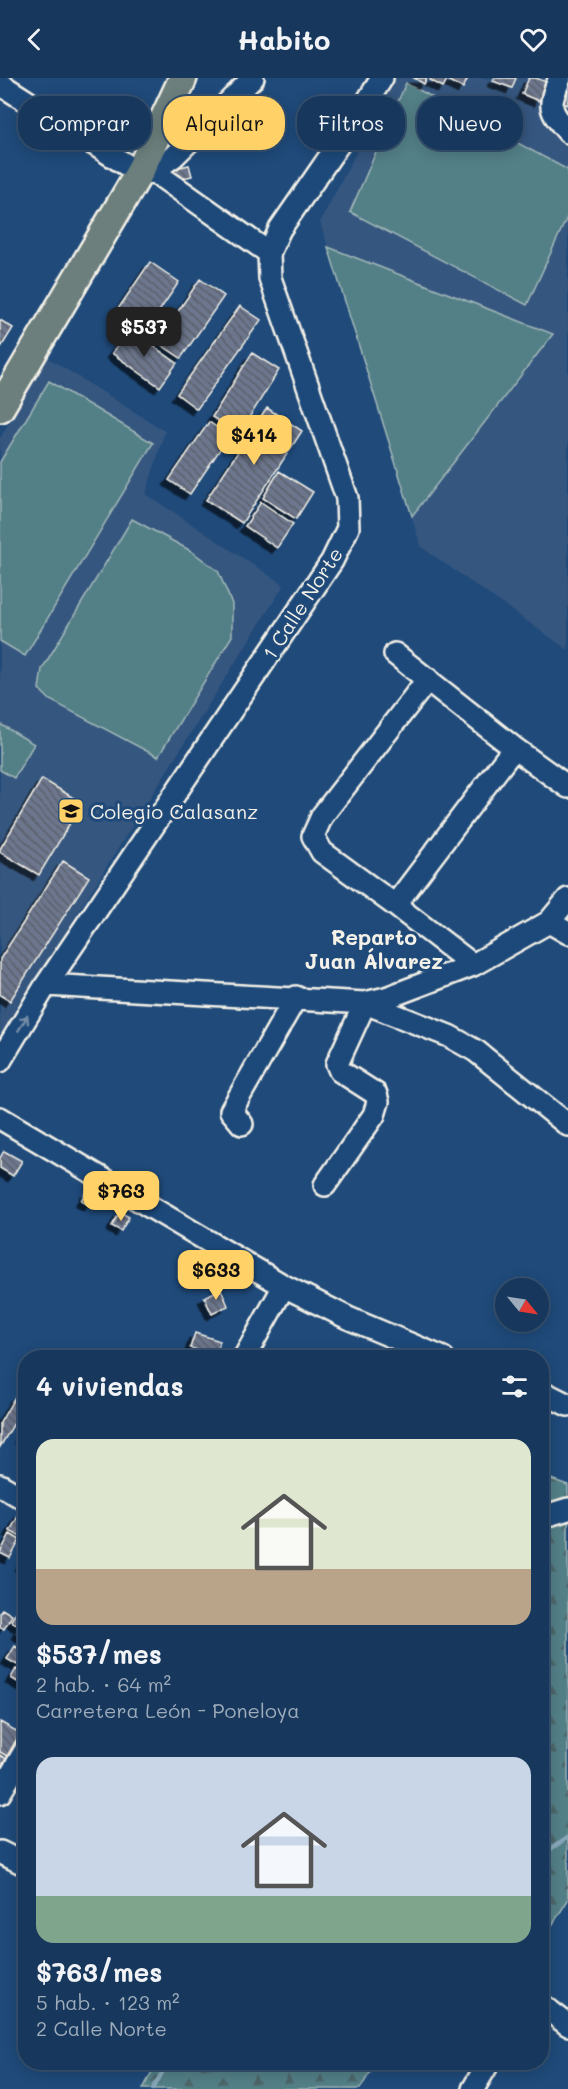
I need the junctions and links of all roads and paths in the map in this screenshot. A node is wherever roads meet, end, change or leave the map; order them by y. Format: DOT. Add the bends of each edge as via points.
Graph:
graph roads {
  1 [pos="183,78"];
  2 [pos="252,78"];
  3 [pos="382,78"];
  4 [pos="560,78"];
  5 [pos="0,84"];
  6 [pos="568,132"];
  7 [pos="146,172"];
  8 [pos="268,253"];
  9 [pos="0,408"];
  10 [pos="395,654"];
  11 [pos="428,679"];
  12 [pos="514,748"];
  13 [pos="568,787"];
  14 [pos="568,899"];
  15 [pos="395,905"];
  16 [pos="549,922"];
  17 [pos="568,933"];
  18 [pos="472,965"];
  19 [pos="46,985"];
  20 [pos="296,997"];
  21 [pos="365,1002"];
  22 [pos="0,1061"];
  23 [pos="0,1118"];
  24 [pos="242,1124"];
  25 [pos="568,1125"];
  26 [pos="325,1185"];
  27 [pos="284,1286"];
  28 [pos="248,1350"];
  29 [pos="424,1350"];
  30 [pos="549,1396"];
  31 [pos="568,1405"];
  32 [pos="0,1485"];
  33 [pos="18,1495"];
  34 [pos="568,1509"];
  35 [pos="549,1515"];
  36 [pos="18,1763"];
  37 [pos="0,1793"];
  38 [pos="0,1852"];
  39 [pos="18,1861"];
  40 [pos="549,2010"];
  41 [pos="568,2025"];
  42 [pos="484,2070"];
  43 [pos="473,2089"];
  1 -- 7 [label="main road"];
  2 -- 7 [label="street" via="173,157"];
  3 -- 8 [label="street" via="280,229"];
  4 -- 6 [label="street" via="551,104 554,116"];
  5 -- 7 [label="street"];
  7 -- 8 [label="street"];
  7 -- 9 [label="main road"];
  8 -- 19 [label="street, 1 Calle Norte" via="270,278 347,498 348,528 332,561"];
  10 -- 11 [label="street"];
  11 -- 12 [label="street"];
  11 -- 15 [label="street" via="322,816 313,836 321,852"];
  12 -- 13 [label="street"];
  12 -- 15 [label="street"];
  14 -- 16 [label="street"];
  15 -- 18 [label="street"];
  16 -- 17 [label="street"];
  16 -- 18 [label="street"];
  18 -- 21 [label="street" via="386,998"];
  19 -- 20 [label="street"];
  22 -- 19 [label="street, 1 Calle Norte, one-way"];
  20 -- 21 [label="street"];
  20 -- 24 [label="street" via="231,1111"];
  21 -- 25 [label="street" via="450,1036 476,1051"];
  21 -- 26 [label="street" via="337,1064 340,1071 376,1094 378,1102 374,1115"];
  23 -- 27 [label="street"];
  27 -- 28 [label="street"];
  27 -- 29 [label="street"];
  30 -- 31 [label="street"];
  32 -- 33 [label="street"];
  34 -- 35 [label="street"];
  36 -- 37 [label="street"];
  38 -- 39 [label="street"];
  40 -- 41 [label="street"];
  42 -- 43 [label="street"];
}
